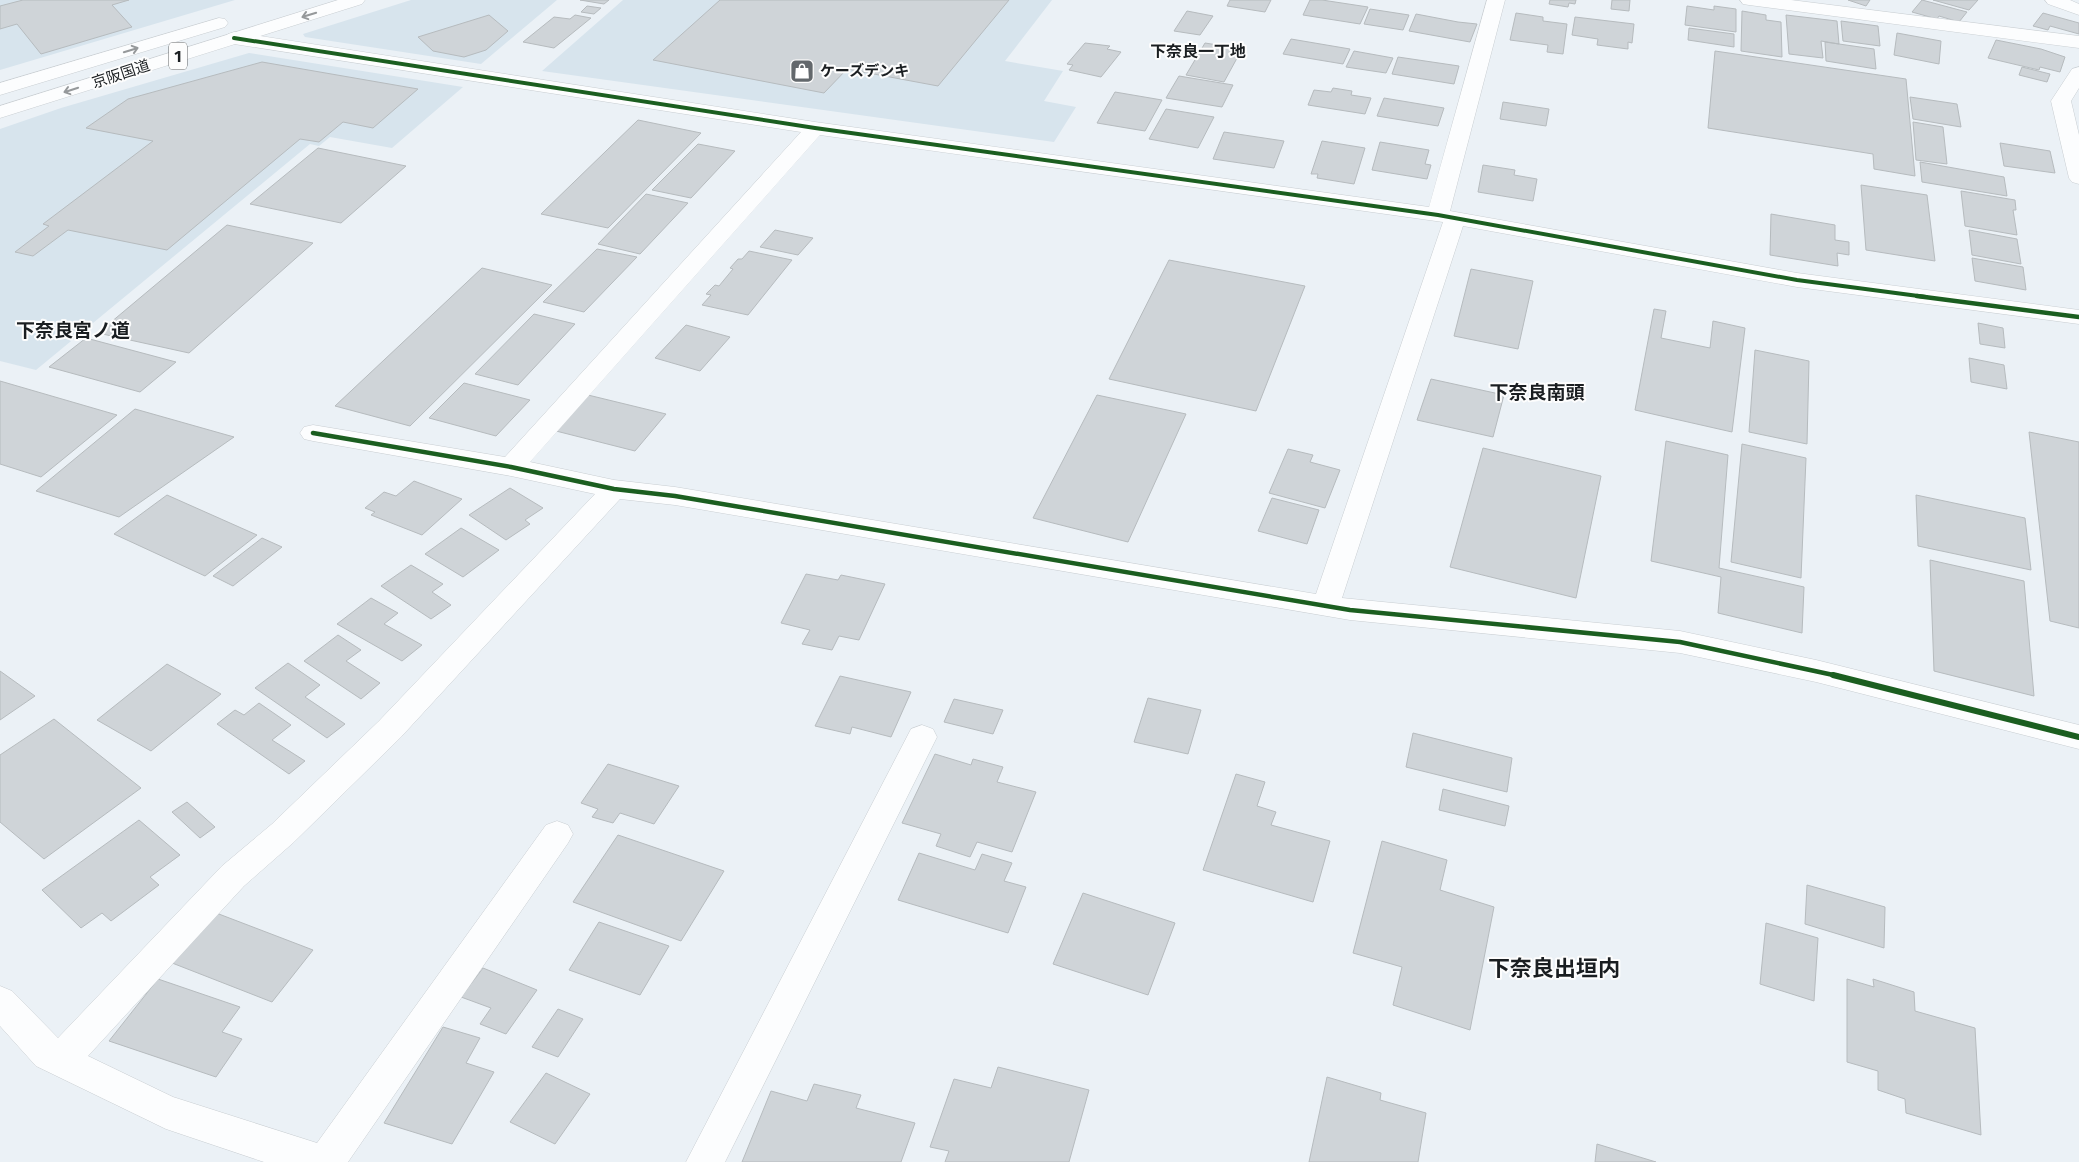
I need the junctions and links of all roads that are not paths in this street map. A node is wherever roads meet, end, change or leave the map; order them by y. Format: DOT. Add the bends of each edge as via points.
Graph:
graph roads {
  1 [pos="356,0"];
  2 [pos="1496,0"];
  3 [pos="1749,0"];
  4 [pos="2054,0"];
  5 [pos="2079,10"];
  6 [pos="239,17"];
  7 [pos="234,38"];
  8 [pos="2079,42"];
  9 [pos="2079,73"];
  10 [pos="0,89"];
  11 [pos="0,112"];
  12 [pos="815,128"];
  13 [pos="2079,178"];
  14 [pos="1447,216"];
  15 [pos="2079,317"];
  16 [pos="313,433"];
  17 [pos="511,467"];
  18 [pos="614,489"];
  19 [pos="1326,606"];
  20 [pos="922,737"];
  21 [pos="2079,737"];
  22 [pos="557,834"];
  23 [pos="0,1002"];
  24 [pos="61,1060"];
  25 [pos="319,1162"];
  26 [pos="326,1162"];
  27 [pos="705,1162"];
  1 -- 7 [label="main road, 京阪国道 / 1, one-way"];
  2 -- 14 [label="main road"];
  3 -- 8 [label="main road"];
  4 -- 5 [label="main road"];
  10 -- 6 [label="main road, 京阪国道 / 1, one-way"];
  7 -- 11 [label="main road, 京阪国道 / 1, one-way"];
  7 -- 12 [label="main road"];
  9 -- 13 [label="main road" via="2060,100"];
  12 -- 14 [label="main road"];
  12 -- 17 [label="main road"];
  14 -- 15 [label="main road" via="1797,280"];
  14 -- 19 [label="main road"];
  16 -- 17 [label="main road"];
  17 -- 18 [label="main road"];
  18 -- 19 [label="main road" via="675,496"];
  18 -- 24 [label="main road" via="390,729 283,833 233,876"];
  19 -- 21 [label="main road" via="1680,642 1816,671"];
  20 -- 27 [label="main road"];
  22 -- 26 [label="main road"];
  23 -- 24 [label="main road" via="49,1054"];
  24 -- 25 [label="main road" via="166,1112"];
}
